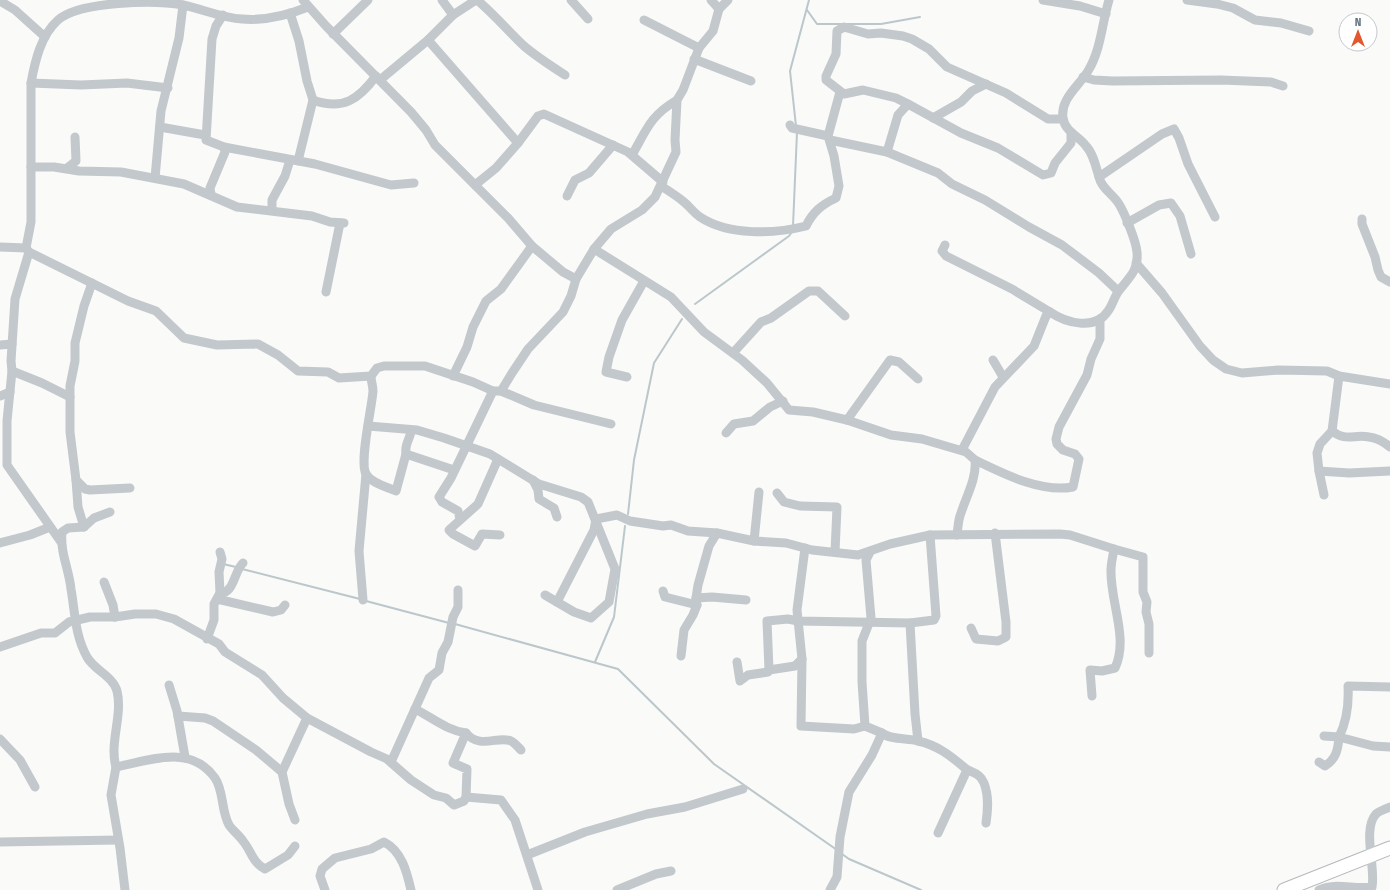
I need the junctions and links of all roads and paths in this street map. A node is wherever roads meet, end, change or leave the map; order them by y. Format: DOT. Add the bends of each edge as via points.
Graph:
graph roads {
  1 [pos="158,0"];
  2 [pos="368,0"];
  3 [pos="442,0"];
  4 [pos="477,0"];
  5 [pos="571,0"];
  6 [pos="711,0"];
  7 [pos="728,0"];
  8 [pos="1043,0"];
  9 [pos="1109,0"];
  10 [pos="1187,0"];
  11 [pos="5,1"];
  12 [pos="99,3"];
  13 [pos="305,3"];
  14 [pos="183,5"];
  15 [pos="718,9"];
  16 [pos="290,14"];
  17 [pos="1106,14"];
  18 [pos="223,15"];
  19 [pos="453,15"];
  20 [pos="588,19"];
  21 [pos="644,20"];
  22 [pos="1309,31"];
  23 [pos="333,34"];
  24 [pos="45,37"];
  25 [pos="428,40"];
  26 [pos="699,48"];
  27 [pos="694,59"];
  28 [pos="565,75"];
  29 [pos="1083,77"];
  30 [pos="378,78"];
  31 [pos="751,81"];
  32 [pos="31,83"];
  33 [pos="986,84"];
  34 [pos="1283,86"];
  35 [pos="168,88"];
  36 [pos="840,92"];
  37 [pos="313,100"];
  38 [pos="677,100"];
  39 [pos="908,104"];
  40 [pos="932,118"];
  41 [pos="1063,119"];
  42 [pos="790,125"];
  43 [pos="160,127"];
  44 [pos="1071,134"];
  45 [pos="205,136"];
  46 [pos="74,137"];
  47 [pos="829,138"];
  48 [pos="518,143"];
  49 [pos="613,145"];
  50 [pos="224,146"];
  51 [pos="887,152"];
  52 [pos="632,155"];
  53 [pos="294,160"];
  54 [pos="31,167"];
  55 [pos="67,168"];
  56 [pos="1099,177"];
  57 [pos="155,178"];
  58 [pos="414,182"];
  59 [pos="475,184"];
  60 [pos="662,184"];
  61 [pos="211,195"];
  62 [pos="567,196"];
  63 [pos="272,210"];
  64 [pos="1215,217"];
  65 [pos="1362,219"];
  66 [pos="1127,223"];
  67 [pos="945,245"];
  68 [pos="0,246"];
  69 [pos="532,246"];
  70 [pos="594,249"];
  71 [pos="27,250"];
  72 [pos="1191,254"];
  73 [pos="1136,263"];
  74 [pos="576,279"];
  75 [pos="644,281"];
  76 [pos="1390,282"];
  77 [pos="92,283"];
  78 [pos="1118,291"];
  79 [pos="326,292"];
  80 [pos="1050,312"];
  81 [pos="845,316"];
  82 [pos="1100,319"];
  83 [pos="12,344"];
  84 [pos="0,345"];
  85 [pos="733,353"];
  86 [pos="993,360"];
  87 [pos="12,371"];
  88 [pos="371,376"];
  89 [pos="453,376"];
  90 [pos="1339,376"];
  91 [pos="627,377"];
  92 [pos="1003,377"];
  93 [pos="918,379"];
  94 [pos="1390,384"];
  95 [pos="497,391"];
  96 [pos="10,392"];
  97 [pos="0,396"];
  98 [pos="70,397"];
  99 [pos="783,401"];
  100 [pos="4,412"];
  101 [pos="847,420"];
  102 [pos="611,424"];
  103 [pos="368,426"];
  104 [pos="410,430"];
  105 [pos="1332,431"];
  106 [pos="726,433"];
  107 [pos="466,445"];
  108 [pos="1390,447"];
  109 [pos="962,450"];
  110 [pos="406,454"];
  111 [pos="498,459"];
  112 [pos="975,460"];
  113 [pos="4,468"];
  114 [pos="454,470"];
  115 [pos="1319,471"];
  116 [pos="1390,471"];
  117 [pos="366,474"];
  118 [pos="76,480"];
  119 [pos="533,480"];
  120 [pos="130,488"];
  121 [pos="759,492"];
  122 [pos="777,493"];
  123 [pos="1324,495"];
  124 [pos="110,512"];
  125 [pos="557,517"];
  126 [pos="460,518"];
  127 [pos="596,519"];
  128 [pos="50,527"];
  129 [pos="84,527"];
  130 [pos="717,533"];
  131 [pos="995,534"];
  132 [pos="500,535"];
  133 [pos="930,535"];
  134 [pos="957,535"];
  135 [pos="61,542"];
  136 [pos="754,542"];
  137 [pos="0,543"];
  138 [pos="805,548"];
  139 [pos="1114,549"];
  140 [pos="220,552"];
  141 [pos="835,552"];
  142 [pos="870,552"];
  143 [pos="243,563"];
  144 [pos="104,582"];
  145 [pos="458,590"];
  146 [pos="664,591"];
  147 [pos="545,595"];
  148 [pos="218,596"];
  149 [pos="363,600"];
  150 [pos="746,600"];
  151 [pos="696,601"];
  152 [pos="557,602"];
  153 [pos="285,605"];
  154 [pos="115,618"];
  155 [pos="76,620"];
  156 [pos="798,621"];
  157 [pos="869,621"];
  158 [pos="910,623"];
  159 [pos="971,628"];
  160 [pos="207,639"];
  161 [pos="0,647"];
  162 [pos="1149,653"];
  163 [pos="681,656"];
  164 [pos="802,659"];
  165 [pos="737,662"];
  166 [pos="769,670"];
  167 [pos="169,685"];
  168 [pos="1390,687"];
  169 [pos="1092,696"];
  170 [pos="415,709"];
  171 [pos="178,716"];
  172 [pos="307,718"];
  173 [pos="865,726"];
  174 [pos="466,733"];
  175 [pos="882,733"];
  176 [pos="1324,736"];
  177 [pos="1339,737"];
  178 [pos="0,739"];
  179 [pos="918,741"];
  180 [pos="1390,747"];
  181 [pos="522,750"];
  182 [pos="185,757"];
  183 [pos="391,762"];
  184 [pos="1319,762"];
  185 [pos="116,767"];
  186 [pos="967,770"];
  187 [pos="282,772"];
  188 [pos="35,787"];
  189 [pos="743,789"];
  190 [pos="466,797"];
  191 [pos="1390,807"];
  192 [pos="295,820"];
  193 [pos="986,823"];
  194 [pos="938,833"];
  195 [pos="118,840"];
  196 [pos="0,842"];
  197 [pos="295,846"];
  198 [pos="1390,848"];
  199 [pos="527,855"];
  200 [pos="671,871"];
  201 [pos="833,889"];
  202 [pos="125,890"];
  203 [pos="325,890"];
  204 [pos="411,890"];
  205 [pos="538,890"];
  206 [pos="617,890"];
  207 [pos="1284,890"];
  208 [pos="1319,890"];
  1 -- 12 [label="street"];
  1 -- 14 [label="street"];
  2 -- 23 [label="street"];
  3 -- 19 [label="street"];
  4 -- 19 [label="street"];
  4 -- 28 [label="street" via="523,45"];
  5 -- 20 [label="street"];
  6 -- 15 [label="street"];
  7 -- 15 [label="street"];
  8 -- 17 [label="street" via="1080,6"];
  9 -- 17 [label="street"];
  10 -- 22 [label="street" via="1233,8 1256,20 1282,23"];
  11 -- 24 [label="street"];
  12 -- 24 [label="street" via="67,14 58,20"];
  13 -- 16 [label="street"];
  13 -- 23 [label="street"];
  14 -- 18 [label="street"];
  14 -- 35 [label="street"];
  15 -- 26 [label="street" via="713,31"];
  16 -- 18 [label="street" via="243,19"];
  16 -- 37 [label="street"];
  17 -- 29 [label="street" via="1096,50"];
  18 -- 45 [label="street" via="212,39"];
  19 -- 25 [label="street"];
  21 -- 26 [label="street"];
  23 -- 30 [label="street"];
  24 -- 32 [label="street" via="34,65"];
  25 -- 30 [label="street"];
  25 -- 48 [label="street"];
  26 -- 27 [label="street"];
  27 -- 31 [label="street"];
  27 -- 38 [label="street"];
  29 -- 34 [label="street" via="1113,81 1271,82"];
  29 -- 41 [label="street" via="1064,106"];
  30 -- 37 [label="street" via="351,101 338,105"];
  30 -- 59 [label="street" via="426,130 435,146"];
  32 -- 35 [label="street" via="127,83"];
  32 -- 54 [label="street"];
  33 -- 36 [label="street" via="947,67 929,49 912,39 881,33 868,34 844,27 836,34 836,54 826,76 826,80"];
  33 -- 40 [label="street"];
  33 -- 41 [label="street" via="1048,119"];
  35 -- 43 [label="street" via="161,111"];
  36 -- 39 [label="street" via="844,94 863,90 896,98"];
  36 -- 47 [label="street"];
  37 -- 53 [label="street"];
  38 -- 52 [label="street" via="653,117"];
  38 -- 60 [label="street" via="676,152"];
  39 -- 40 [label="street"];
  39 -- 51 [label="street" via="898,115"];
  40 -- 44 [label="street" via="998,148 1044,175 1051,174 1055,163 1071,143"];
  41 -- 44 [label="street"];
  42 -- 47 [label="street" via="792,128"];
  43 -- 45 [label="street"];
  43 -- 57 [label="street"];
  44 -- 56 [label="street" via="1087,146"];
  45 -- 50 [label="street" via="206,140"];
  46 -- 55 [label="street" via="76,160"];
  47 -- 51 [label="street"];
  47 -- 60 [label="street" via="839,186 836,198 822,205 811,215 806,226 759,231 725,228 699,217"];
  48 -- 49 [label="street" via="538,116 544,114"];
  48 -- 59 [label="street" via="496,168"];
  49 -- 52 [label="street"];
  49 -- 62 [label="street" via="589,173 575,180"];
  50 -- 53 [label="street"];
  50 -- 61 [label="street" via="225,152 210,188"];
  51 -- 78 [label="street" via="938,174 1029,228 1062,244"];
  52 -- 60 [label="street"];
  53 -- 58 [label="street" via="337,169 391,185"];
  53 -- 63 [label="street" via="272,200"];
  54 -- 55 [label="street"];
  54 -- 71 [label="street" via="31,222"];
  55 -- 57 [label="street" via="79,171 121,172"];
  56 -- 64 [label="street" via="1174,128 1188,164"];
  56 -- 66 [label="street" via="1100,182 1119,204"];
  57 -- 61 [label="street" via="184,184"];
  59 -- 69 [label="street"];
  60 -- 70 [label="street" via="655,197 642,210 611,230"];
  61 -- 63 [label="street" via="237,207"];
  63 -- 79 [label="street" via="342,223"];
  65 -- 76 [label="street" via="1381,277"];
  66 -- 72 [label="street" via="1159,205 1171,203 1180,216"];
  66 -- 73 [label="street" via="1136,243"];
  67 -- 80 [label="street" via="942,251 946,256 1006,286"];
  68 -- 71 [label="street"];
  69 -- 74 [label="street" via="563,272"];
  69 -- 89 [label="street" via="500,288 486,301 472,327 467,347"];
  70 -- 74 [label="street"];
  70 -- 75 [label="street"];
  71 -- 77 [label="street"];
  71 -- 83 [label="street" via="15,299"];
  73 -- 78 [label="street" via="1132,276"];
  73 -- 90 [label="street" via="1162,293 1200,346 1212,360 1226,369 1242,373 1278,370 1327,371"];
  74 -- 95 [label="street" via="563,312 528,350"];
  75 -- 85 [label="street" via="671,297 704,332"];
  75 -- 91 [label="street" via="622,320 606,372"];
  77 -- 88 [label="street" via="128,301 156,311 184,338 217,345 258,344 278,355 298,371 328,372 339,378"];
  77 -- 98 [label="street" via="75,343"];
  78 -- 82 [label="street" via="1107,312"];
  80 -- 82 [label="street" via="1058,317 1085,324"];
  80 -- 92 [label="street" via="1034,346"];
  81 -- 85 [label="street" via="818,291 809,291 776,315 761,322"];
  82 -- 112 [label="street" via="1100,339 1087,375 1059,427 1056,439 1063,450 1079,458 1073,487 1043,486 1019,479"];
  83 -- 84 [label="street"];
  83 -- 87 [label="street"];
  85 -- 99 [label="street"];
  86 -- 92 [label="street"];
  87 -- 96 [label="street"];
  87 -- 98 [label="street" via="42,382"];
  88 -- 89 [label="street" via="377,368 384,366 425,366"];
  88 -- 103 [label="street" via="373,390"];
  89 -- 95 [label="street"];
  90 -- 94 [label="street"];
  90 -- 105 [label="street"];
  92 -- 109 [label="street" via="994,387"];
  93 -- 101 [label="street" via="899,362 890,360"];
  95 -- 102 [label="street" via="534,405"];
  95 -- 107 [label="street"];
  96 -- 97 [label="street"];
  96 -- 100 [label="street"];
  98 -- 118 [label="street" via="70,432"];
  99 -- 101 [label="street" via="789,410 813,412"];
  99 -- 106 [label="street" via="770,407 753,421 734,424"];
  100 -- 113 [label="street"];
  101 -- 109 [label="street" via="891,435 922,439"];
  103 -- 104 [label="street"];
  103 -- 117 [label="street" via="364,463"];
  104 -- 107 [label="street"];
  104 -- 110 [label="street"];
  105 -- 108 [label="street" via="1340,437 1370,437"];
  105 -- 115 [label="street" via="1320,444 1317,453"];
  107 -- 111 [label="street"];
  107 -- 114 [label="street"];
  109 -- 112 [label="street"];
  110 -- 114 [label="street"];
  110 -- 117 [label="street" via="396,491 371,480"];
  111 -- 119 [label="street"];
  111 -- 126 [label="street" via="478,504"];
  112 -- 134 [label="street" via="972,483 960,515"];
  113 -- 128 [label="street"];
  114 -- 126 [label="street" via="439,497 442,502 458,511"];
  115 -- 116 [label="street"];
  115 -- 123 [label="street"];
  117 -- 149 [label="street" via="359,551"];
  118 -- 120 [label="street" via="90,490"];
  118 -- 129 [label="street"];
  119 -- 125 [label="street" via="539,499 554,508"];
  119 -- 127 [label="street" via="581,497 588,502"];
  121 -- 136 [label="street"];
  122 -- 141 [label="street" via="784,502 800,506 837,507"];
  124 -- 129 [label="street" via="94,518"];
  126 -- 132 [label="street" via="449,530 470,544 475,546 482,534"];
  127 -- 130 [label="street" via="617,515 630,521"];
  127 -- 152 [label="street" via="594,530"];
  127 -- 152 [label="street" via="615,569 609,602 591,618"];
  128 -- 135 [label="street"];
  128 -- 137 [label="street"];
  129 -- 135 [label="street" via="68,528 62,532"];
  130 -- 136 [label="street"];
  130 -- 151 [label="street" via="709,546"];
  131 -- 134 [label="street"];
  131 -- 139 [label="street" via="1070,535"];
  131 -- 159 [label="street" via="1006,637 998,641 976,639"];
  133 -- 134 [label="street"];
  133 -- 142 [label="street" via="890,544"];
  133 -- 158 [label="street" via="936,616 934,620"];
  135 -- 155 [label="street"];
  136 -- 138 [label="street" via="786,543"];
  138 -- 141 [label="street"];
  138 -- 156 [label="street" via="798,593"];
  139 -- 162 [label="street" via="1143,557 1143,592 1147,602"];
  139 -- 169 [label="street" via="1110,571 1119,639 1118,660 1115,668 1090,670"];
  140 -- 148 [label="street" via="222,559"];
  141 -- 142 [label="street" via="858,555"];
  142 -- 157 [label="street" via="866,560 871,618"];
  143 -- 148 [label="street" via="229,591"];
  144 -- 154 [label="street"];
  145 -- 170 [label="street" via="458,607 453,617 448,642 442,653 439,670 429,678"];
  146 -- 151 [label="street" via="665,596 669,598"];
  147 -- 152 [label="street"];
  148 -- 153 [label="street" via="273,612 281,610"];
  148 -- 160 [label="street" via="214,604 214,620"];
  150 -- 151 [label="street" via="712,597"];
  151 -- 163 [label="street" via="694,615 684,630"];
  154 -- 155 [label="street" via="90,617"];
  154 -- 160 [label="street" via="135,614 162,615 174,618"];
  155 -- 161 [label="street" via="55,633 41,633"];
  155 -- 185 [label="street" via="78,640 87,658 113,682 116,688 119,705 116,724"];
  156 -- 157 [label="street"];
  156 -- 164 [label="street"];
  156 -- 166 [label="street" via="767,621"];
  157 -- 158 [label="street"];
  157 -- 173 [label="street" via="862,641"];
  158 -- 179 [label="street"];
  160 -- 172 [label="street" via="219,644 225,652 262,675 283,698"];
  164 -- 166 [label="street" via="795,666"];
  164 -- 173 [label="street" via="801,726 854,729"];
  165 -- 166 [label="street" via="740,681 748,675"];
  167 -- 171 [label="street"];
  168 -- 177 [label="street" via="1348,686 1348,712"];
  170 -- 174 [label="street" via="438,724 456,732"];
  170 -- 183 [label="street"];
  171 -- 182 [label="street"];
  171 -- 187 [label="street" via="213,721 256,750"];
  172 -- 183 [label="street"];
  172 -- 187 [label="street"];
  173 -- 175 [label="street"];
  174 -- 181 [label="street" via="470,738 486,742 511,741"];
  174 -- 190 [label="street" via="453,763 467,769"];
  175 -- 179 [label="street" via="886,736"];
  175 -- 201 [label="street" via="872,755 849,792"];
  176 -- 177 [label="street"];
  177 -- 180 [label="street" via="1373,746"];
  177 -- 184 [label="street" via="1338,750 1332,762 1325,766"];
  178 -- 188 [label="street" via="20,760"];
  179 -- 186 [label="street" via="939,749"];
  182 -- 185 [label="street" via="149,759"];
  182 -- 197 [label="street" via="199,763 215,778 229,825 244,841 257,865 265,868 288,855"];
  183 -- 190 [label="street" via="411,780 434,795 446,798 454,805 464,802"];
  185 -- 195 [label="street" via="110,795"];
  186 -- 193 [label="street" via="976,773 984,782 988,805"];
  186 -- 194 [label="street"];
  187 -- 192 [label="street" via="288,804"];
  189 -- 199 [label="street" via="685,808 647,814 585,832"];
  190 -- 199 [label="street" via="501,800 515,820"];
  191 -- 208 [label="street" via="1376,814 1371,823 1374,879 1372,887 1329,887"];
  195 -- 196 [label="street"];
  195 -- 202 [label="street"];
  198 -- 207 [label="highway"];
  199 -- 205 [label="street"];
  200 -- 206 [label="street" via="656,874"];
  203 -- 204 [label="street" via="320,876 322,869 336,858 371,849 384,842 393,849 404,865"];
}
